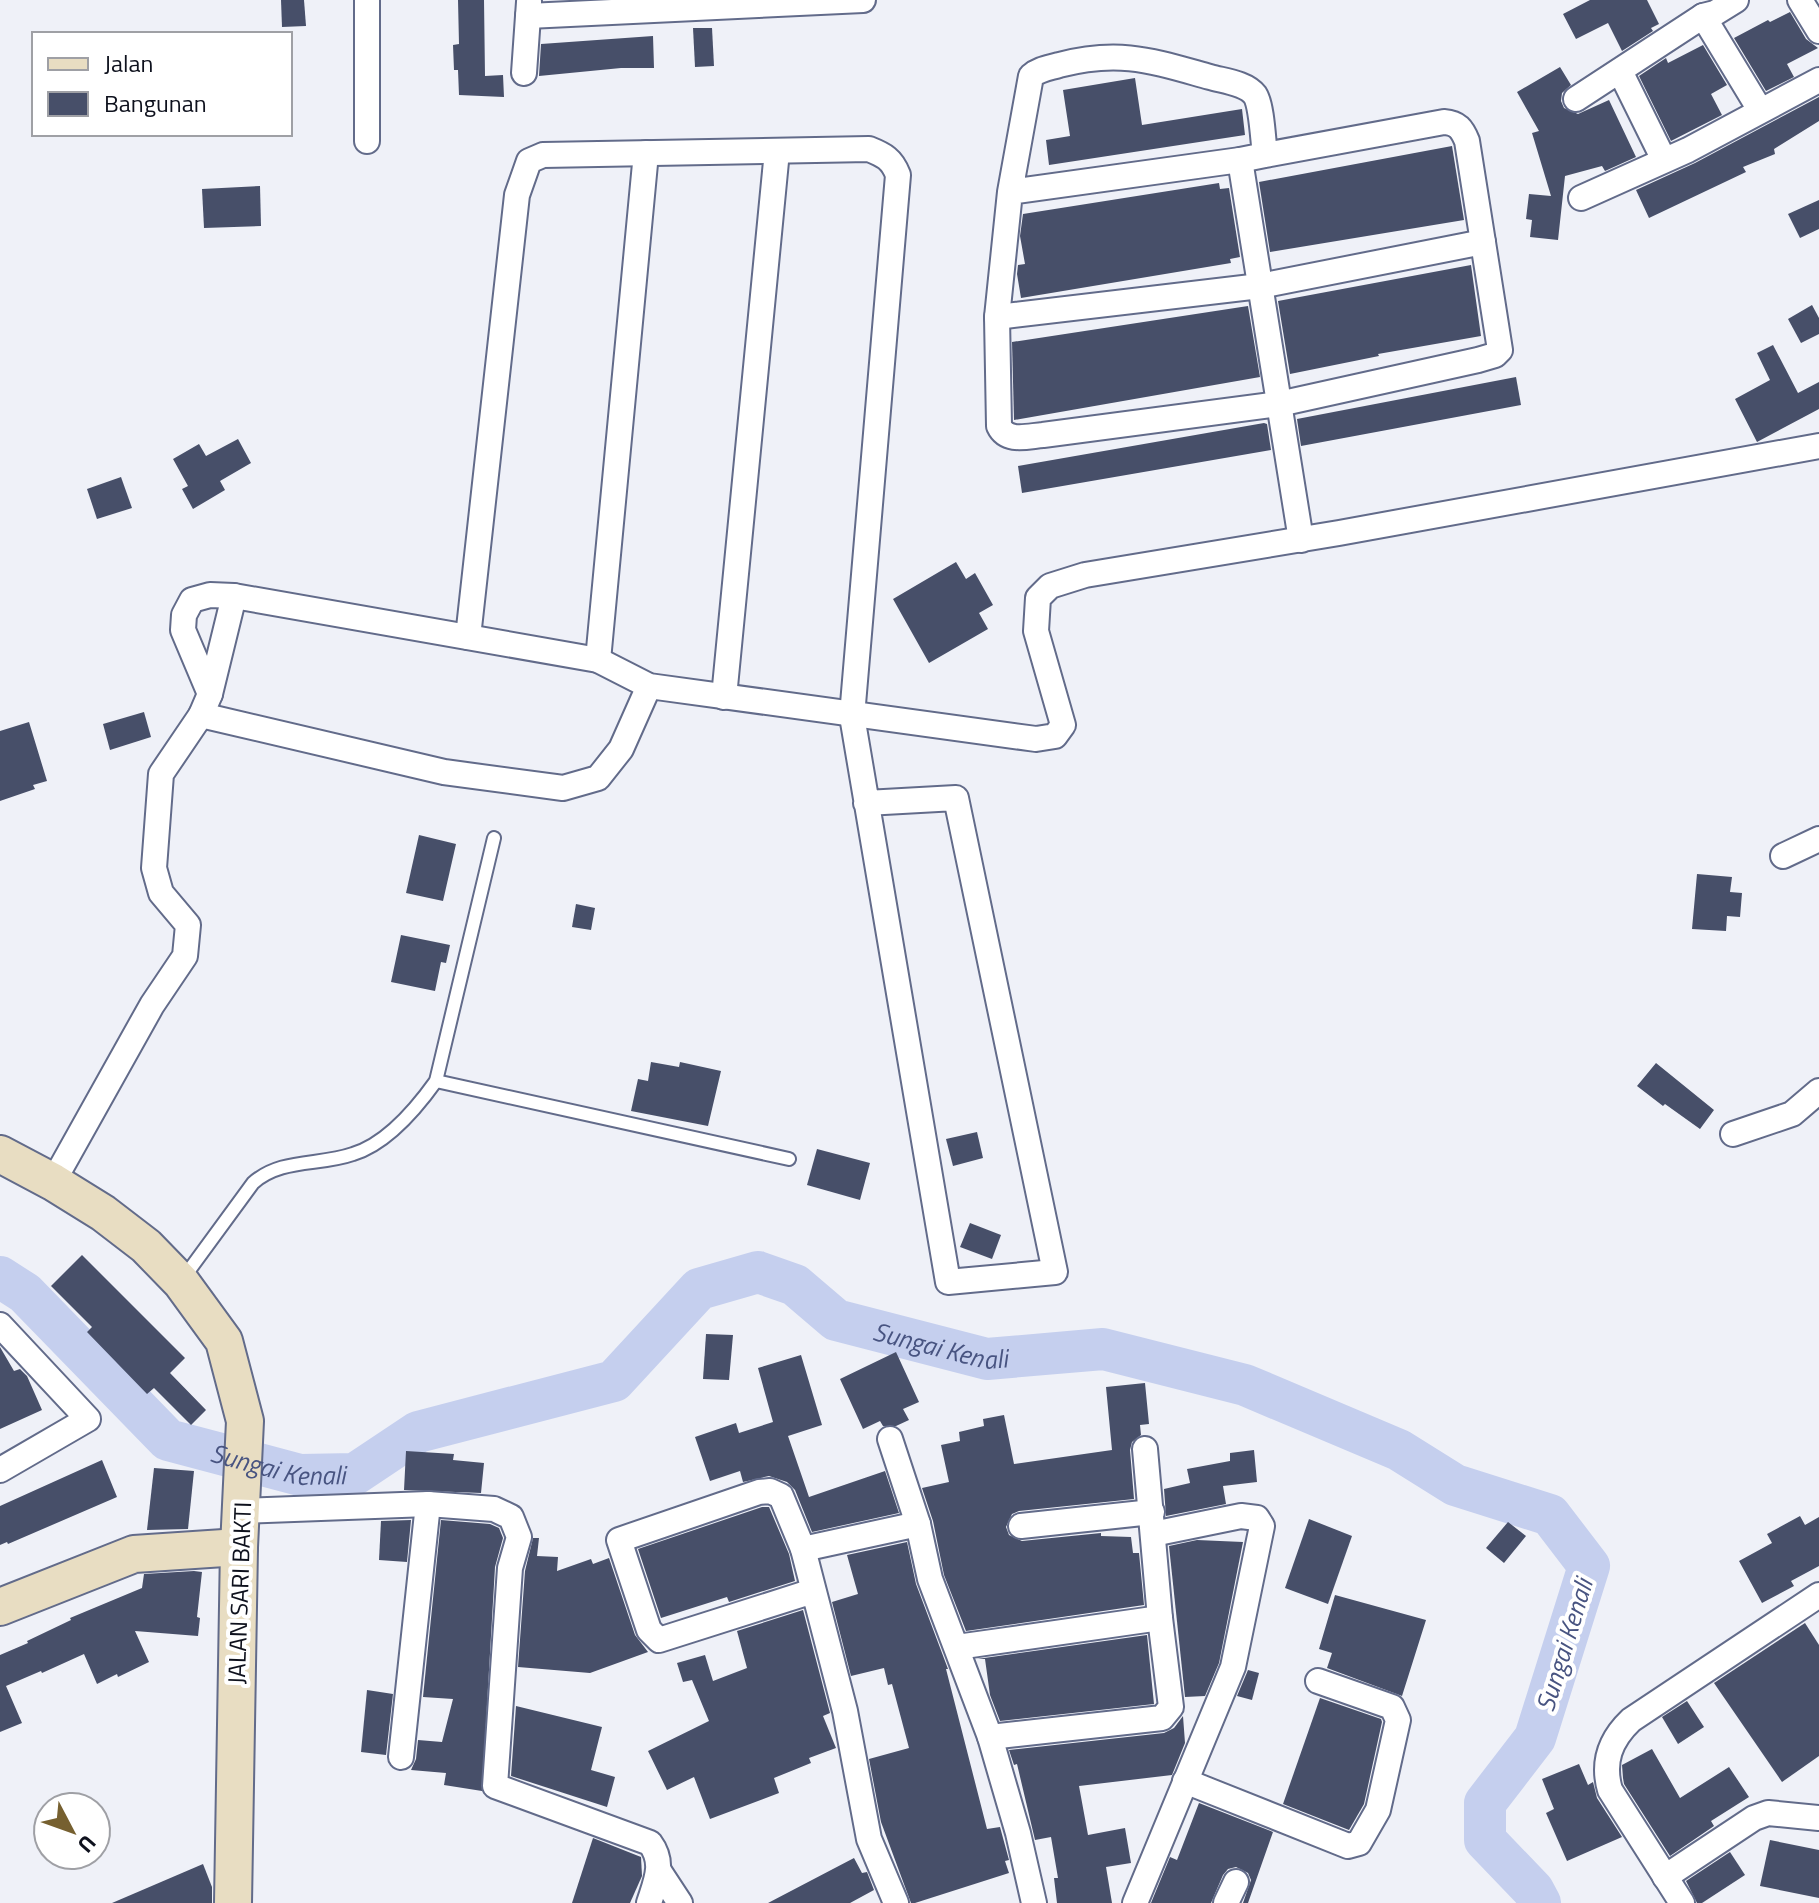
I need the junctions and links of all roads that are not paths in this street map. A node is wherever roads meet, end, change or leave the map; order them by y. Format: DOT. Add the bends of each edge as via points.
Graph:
graph roads {
  1 [pos="367,0"];
  2 [pos="863,0"];
  3 [pos="1736,0"];
  4 [pos="1800,0"];
  5 [pos="529,8"];
  6 [pos="1710,9"];
  7 [pos="1819,31"];
  8 [pos="1620,71"];
  9 [pos="524,73"];
  10 [pos="1819,80"];
  11 [pos="1576,99"];
  12 [pos="1760,110"];
  13 [pos="367,141"];
  14 [pos="777,151"];
  15 [pos="646,153"];
  16 [pos="1265,155"];
  17 [pos="1240,160"];
  18 [pos="1664,160"];
  19 [pos="1010,192"];
  20 [pos="1581,198"];
  21 [pos="1483,242"];
  22 [pos="1260,286"];
  23 [pos="997,317"];
  24 [pos="1279,404"];
  25 [pos="1819,446"];
  26 [pos="1301,540"];
  27 [pos="234,596"];
  28 [pos="468,637"];
  29 [pos="598,660"];
  30 [pos="649,686"];
  31 [pos="724,697"];
  32 [pos="205,704"];
  33 [pos="852,716"];
  34 [pos="866,803"];
  35 [pos="494,838"];
  36 [pos="1819,839"];
  37 [pos="1783,856"];
  38 [pos="436,1081"];
  39 [pos="1819,1091"];
  40 [pos="1733,1134"];
  41 [pos="0,1154"];
  42 [pos="789,1159"];
  43 [pos="53,1182"];
  44 [pos="181,1282"];
  45 [pos="0,1325"];
  46 [pos="890,1439"];
  47 [pos="1145,1449"];
  48 [pos="0,1470"];
  49 [pos="242,1499"];
  50 [pos="428,1504"];
  51 [pos="1153,1523"];
  52 [pos="918,1524"];
  53 [pos="1021,1526"];
  54 [pos="239,1547"];
  55 [pos="803,1549"];
  56 [pos="813,1591"];
  57 [pos="1819,1595"];
  58 [pos="0,1607"];
  59 [pos="1160,1618"];
  60 [pos="957,1647"];
  61 [pos="1318,1681"];
  62 [pos="990,1737"];
  63 [pos="401,1757"];
  64 [pos="1185,1781"];
  65 [pos="1819,1818"];
  66 [pos="659,1871"];
  67 [pos="1665,1877"];
  68 [pos="233,1903"];
  69 [pos="649,1903"];
  70 [pos="680,1903"];
  71 [pos="896,1903"];
  72 [pos="1034,1903"];
  73 [pos="1135,1903"];
  74 [pos="1682,1903"];
  1 -- 13 [label="street"];
  2 -- 5 [label="street"];
  3 -- 6 [label="street"];
  4 -- 7 [label="street"];
  5 -- 9 [label="street"];
  6 -- 8 [label="street"];
  6 -- 12 [label="street"];
  8 -- 11 [label="street"];
  8 -- 18 [label="street"];
  10 -- 12 [label="street"];
  12 -- 18 [label="street"];
  14 -- 15 [label="street"];
  14 -- 31 [label="street"];
  14 -- 33 [label="street" via="869,149 894,163 898,175"];
  15 -- 28 [label="street" via="543,155 529,161 523,172"];
  15 -- 29 [label="street"];
  16 -- 17 [label="street"];
  16 -- 19 [label="street" via="1257,98 1249,89 1136,57 1071,62 1031,76"];
  16 -- 21 [label="street" via="1454,122 1467,141"];
  17 -- 19 [label="street"];
  17 -- 22 [label="street"];
  18 -- 20 [label="street"];
  19 -- 23 [label="street"];
  21 -- 22 [label="street"];
  21 -- 24 [label="street" via="1500,350 1495,355"];
  22 -- 23 [label="street"];
  22 -- 24 [label="street"];
  23 -- 24 [label="street" via="999,426 1006,436"];
  24 -- 26 [label="street"];
  25 -- 26 [label="street"];
  26 -- 33 [label="street" via="1085,575 1050,586 1038,598 1036,631 1063,725 1055,736 1036,739"];
  27 -- 28 [label="street"];
  27 -- 32 [label="street"];
  27 -- 32 [label="street" via="192,600 184,615 183,630"];
  28 -- 29 [label="street"];
  29 -- 30 [label="street"];
  30 -- 31 [label="street"];
  30 -- 32 [label="street" via="621,749 598,778 563,788 444,772"];
  31 -- 33 [label="street"];
  32 -- 43 [label="street" via="161,774 154,868 161,893 188,925 185,956"];
  33 -- 34 [label="street"];
  34 -- 34 [label="street" via="956,798 1055,1272 948,1282"];
  35 -- 38 [label="lane"];
  36 -- 37 [label="street"];
  38 -- 42 [label="lane"];
  38 -- 44 [label="lane" via="372,1146 264,1173"];
  39 -- 40 [label="street" via="1792,1114"];
  41 -- 43 [label="main road, JALAN SARI BAKTI"];
  43 -- 44 [label="main road, JALAN SARI BAKTI" via="146,1246"];
  44 -- 49 [label="main road, JALAN SARI BAKTI" via="224,1341 245,1421"];
  45 -- 48 [label="street" via="88,1419"];
  46 -- 52 [label="street"];
  47 -- 51 [label="street"];
  49 -- 50 [label="street"];
  49 -- 54 [label="main road, JALAN SARI BAKTI"];
  50 -- 63 [label="street"];
  50 -- 66 [label="street" via="494,1509 511,1517 519,1537 510,1568 495,1786 643,1839 654,1847"];
  51 -- 53 [label="street"];
  51 -- 59 [label="street"];
  51 -- 64 [label="street" via="1241,1516 1257,1518 1262,1526 1233,1667"];
  52 -- 55 [label="street"];
  52 -- 60 [label="street" via="930,1579"];
  54 -- 58 [label="main road" via="134,1554"];
  54 -- 68 [label="main road, JALAN SARI BAKTI"];
  55 -- 56 [label="street"];
  55 -- 56 [label="street" via="781,1496 770,1491 619,1540 649,1630 659,1640"];
  56 -- 71 [label="street" via="845,1711 869,1839"];
  57 -- 67 [label="street" via="1618,1733 1605,1773 1610,1790"];
  59 -- 60 [label="street"];
  59 -- 62 [label="street" via="1171,1707 1162,1718"];
  60 -- 62 [label="street"];
  61 -- 64 [label="street" via="1392,1707 1398,1720 1378,1810 1359,1843 1348,1846"];
  62 -- 72 [label="street"];
  64 -- 73 [label="street"];
  65 -- 67 [label="street" via="1768,1813 1754,1818"];
  66 -- 69 [label="street"];
  66 -- 70 [label="street"];
  67 -- 74 [label="street"];
}
